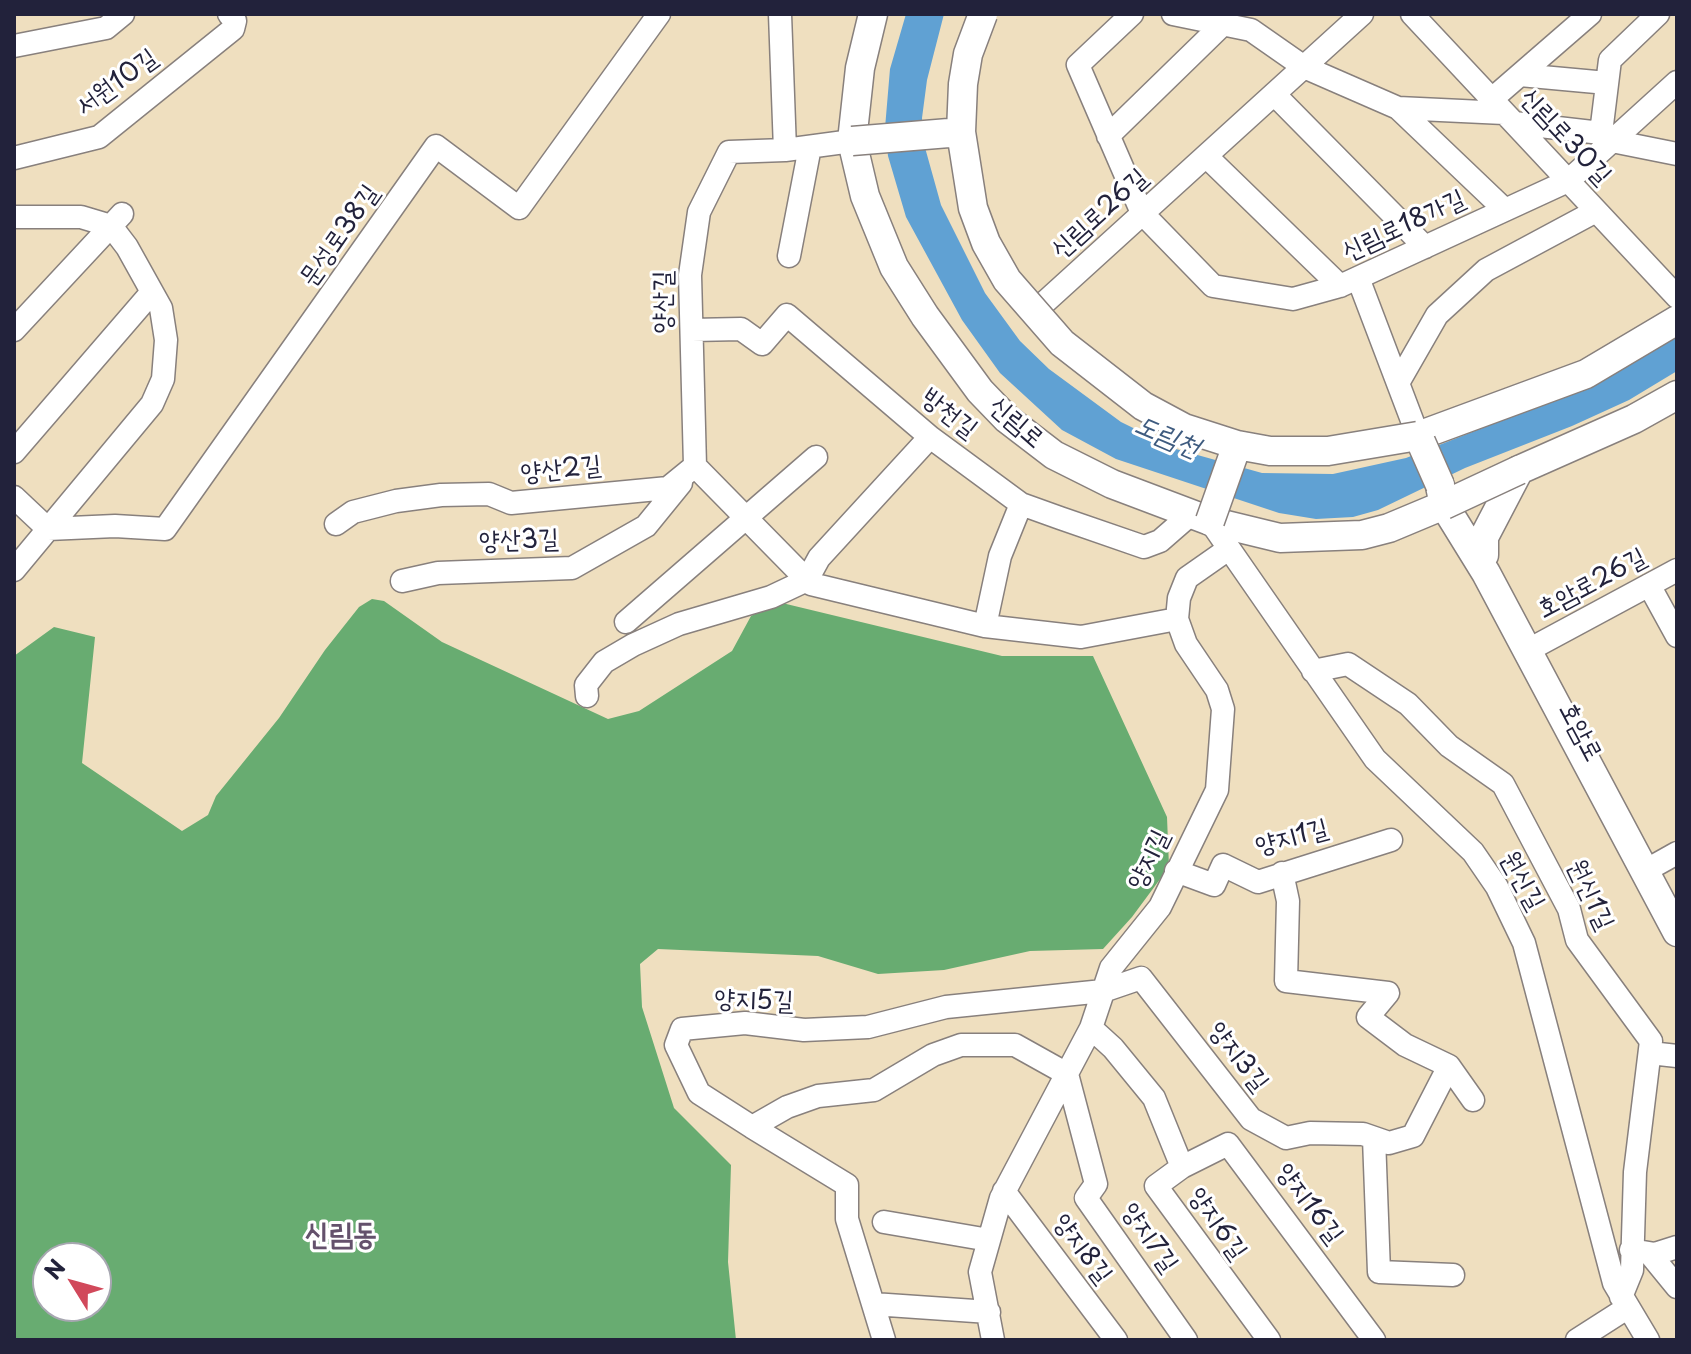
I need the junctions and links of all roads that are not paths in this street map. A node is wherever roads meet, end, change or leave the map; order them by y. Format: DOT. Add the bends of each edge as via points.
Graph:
graph roads {
  1 [pos="123,14"];
  2 [pos="780,14"];
  3 [pos="873,14"];
  4 [pos="983,14"];
  5 [pos="1132,14"];
  6 [pos="1173,14"];
  7 [pos="1362,14"];
  8 [pos="1412,14"];
  9 [pos="1658,14"];
  10 [pos="1583,16"];
  11 [pos="232,17"];
  12 [pos="655,20"];
  13 [pos="1222,25"];
  14 [pos="14,46"];
  15 [pos="1304,67"];
  16 [pos="1520,75"];
  17 [pos="1677,82"];
  18 [pos="1607,83"];
  19 [pos="1274,94"];
  20 [pos="1398,108"];
  21 [pos="1503,112"];
  22 [pos="961,132"];
  23 [pos="1108,136"];
  24 [pos="1606,137"];
  25 [pos="852,141"];
  26 [pos="810,147"];
  27 [pos="785,150"];
  28 [pos="1677,154"];
  29 [pos="1206,156"];
  30 [pos="14,158"];
  31 [pos="1568,181"];
  32 [pos="1505,210"];
  33 [pos="1596,211"];
  34 [pos="1142,213"];
  35 [pos="14,217"];
  36 [pos="116,220"];
  37 [pos="1425,247"];
  38 [pos="789,256"];
  39 [pos="1349,282"];
  40 [pos="152,292"];
  41 [pos="1677,297"];
  42 [pos="1033,313"];
  43 [pos="14,330"];
  44 [pos="692,330"];
  45 [pos="1672,332"];
  46 [pos="1398,383"];
  47 [pos="1677,395"];
  48 [pos="930,437"];
  49 [pos="1419,439"];
  50 [pos="1237,445"];
  51 [pos="14,452"];
  52 [pos="816,457"];
  53 [pos="695,466"];
  54 [pos="1519,470"];
  55 [pos="1445,495"];
  56 [pos="14,497"];
  57 [pos="1021,504"];
  58 [pos="1201,518"];
  59 [pos="747,520"];
  60 [pos="1408,520"];
  61 [pos="336,524"];
  62 [pos="48,529"];
  63 [pos="1227,550"];
  64 [pos="1480,556"];
  65 [pos="14,570"];
  66 [pos="1677,570"];
  67 [pos="807,580"];
  68 [pos="402,581"];
  69 [pos="1649,585"];
  70 [pos="1177,619"];
  71 [pos="626,622"];
  72 [pos="985,626"];
  73 [pos="1677,636"];
  74 [pos="1534,647"];
  75 [pos="1313,671"];
  76 [pos="587,696"];
  77 [pos="1391,840"];
  78 [pos="1677,853"];
  79 [pos="1652,867"];
  80 [pos="1176,871"];
  81 [pos="1282,873"];
  82 [pos="1677,909"];
  83 [pos="1677,932"];
  84 [pos="1103,991"];
  85 [pos="1091,1028"];
  86 [pos="1650,1053"];
  87 [pos="1677,1056"];
  88 [pos="1449,1066"];
  89 [pos="1067,1074"];
  90 [pos="1473,1100"];
  91 [pos="752,1127"];
  92 [pos="1374,1138"];
  93 [pos="1182,1167"];
  94 [pos="1004,1191"];
  95 [pos="884,1222"];
  96 [pos="989,1240"];
  97 [pos="1677,1247"];
  98 [pos="1641,1252"];
  99 [pos="1453,1275"];
  100 [pos="1677,1287"];
  101 [pos="1624,1302"];
  102 [pos="873,1304"];
  103 [pos="989,1312"];
  104 [pos="884,1340"];
  105 [pos="993,1340"];
  106 [pos="1116,1340"];
  107 [pos="1186,1340"];
  108 [pos="1269,1340"];
  109 [pos="1374,1340"];
  110 [pos="1577,1340"];
  111 [pos="1648,1340"];
  1 -- 14 [label="street" via="106,28"];
  2 -- 27 [label="street"];
  3 -- 25 [label="main road, 신림로" via="860,68"];
  4 -- 22 [label="main road, bridge" via="968,54"];
  5 -- 23 [label="street" via="1078,65"];
  6 -- 13 [label="street"];
  7 -- 15 [label="street, 신림로26길"];
  8 -- 21 [label="street, 신림로30길"];
  9 -- 18 [label="street" via="1610,60"];
  10 -- 16 [label="street"];
  11 -- 30 [label="street, 서원10길" via="233,29 99,137"];
  12 -- 62 [label="street, 문성로38길" via="519,208 436,146 165,529"];
  13 -- 15 [label="street" via="1251,30"];
  13 -- 23 [label="street"];
  15 -- 19 [label="street, 신림로26길"];
  15 -- 20 [label="street"];
  16 -- 18 [label="street"];
  16 -- 21 [label="street"];
  17 -- 24 [label="street, 신림로18가길"];
  18 -- 24 [label="street"];
  19 -- 29 [label="street, 신림로26길"];
  19 -- 37 [label="street"];
  20 -- 21 [label="street"];
  20 -- 32 [label="street"];
  21 -- 24 [label="street"];
  21 -- 31 [label="street, 신림로30길"];
  22 -- 25 [label="main road, bridge"];
  22 -- 42 [label="main road, bridge" via="968,184 986,243"];
  23 -- 34 [label="street"];
  24 -- 28 [label="street"];
  24 -- 31 [label="street, 신림로18가길"];
  25 -- 26 [label="street, 양산길"];
  25 -- 58 [label="main road, 신림로" via="865,196 894,267 980,391 1054,455"];
  26 -- 27 [label="street, 양산길"];
  26 -- 38 [label="street"];
  27 -- 44 [label="street, 양산길" via="729,152 699,212 690,275"];
  29 -- 34 [label="street, 신림로26길"];
  29 -- 39 [label="street"];
  31 -- 32 [label="street, 신림로18가길"];
  31 -- 33 [label="street, 신림로30길"];
  32 -- 37 [label="street, 신림로18가길"];
  33 -- 41 [label="street, 신림로30길"];
  33 -- 46 [label="street" via="1486,270 1437,315"];
  34 -- 39 [label="street, 신림로18가길" via="1213,286 1293,299"];
  34 -- 42 [label="street, 신림로26길"];
  35 -- 36 [label="street"];
  36 -- 40 [label="street"];
  36 -- 43 [label="street"];
  37 -- 39 [label="street, 신림로18가길"];
  39 -- 46 [label="street"];
  40 -- 51 [label="street"];
  40 -- 62 [label="street" via="161,308 166,340 163,379 152,404"];
  42 -- 50 [label="main road, bridge" via="1143,406 1184,428"];
  44 -- 48 [label="street, 방천길" via="741,329 762,344 787,315"];
  44 -- 53 [label="street, 양산길"];
  45 -- 49 [label="main road" via="1586,374"];
  46 -- 49 [label="street"];
  47 -- 54 [label="main road"];
  48 -- 57 [label="street, 방천길"];
  48 -- 67 [label="street" via="819,558"];
  49 -- 50 [label="main road, bridge" via="1328,451"];
  49 -- 55 [label="main road, bridge"];
  50 -- 58 [label="main road, bridge"];
  52 -- 59 [label="street"];
  53 -- 59 [label="street"];
  53 -- 61 [label="street, 양산2길" via="668,488 511,503 489,494 441,495 353,512"];
  53 -- 68 [label="street, 양산3길" via="646,526 572,568 453,572"];
  54 -- 55 [label="main road, 신림로, bridge"];
  54 -- 64 [label="main road" via="1484,537"];
  55 -- 60 [label="main road, 신림로"];
  55 -- 64 [label="main road"];
  56 -- 62 [label="street"];
  57 -- 58 [label="street, 방천길" via="1144,547"];
  57 -- 72 [label="street" via="1000,556"];
  58 -- 60 [label="main road, 신림로" via="1308,540 1362,535"];
  58 -- 63 [label="street, 원신길"];
  59 -- 67 [label="street"];
  59 -- 71 [label="street"];
  60 -- 64 [label="main road" via="1447,531"];
  62 -- 65 [label="street"];
  63 -- 70 [label="street" via="1187,578"];
  63 -- 75 [label="street, 원신길"];
  64 -- 74 [label="main road, 호암로"];
  64 -- 83 [label="main road"];
  66 -- 69 [label="street, 호암로26길"];
  67 -- 72 [label="street"];
  67 -- 76 [label="street" via="633,645 604,662 586,685"];
  69 -- 73 [label="street"];
  69 -- 74 [label="street, 호암로26길"];
  70 -- 72 [label="street" via="1081,637"];
  70 -- 80 [label="street, 양지길" via="1223,709 1217,790"];
  74 -- 79 [label="main road, 호암로"];
  75 -- 86 [label="street, 원신1길" via="1348,664 1408,704 1449,746 1503,784 1569,909 1577,940 1651,1041"];
  75 -- 101 [label="street, 원신길" via="1375,759 1473,852 1497,887 1524,943 1614,1283"];
  77 -- 81 [label="street, 양지1길"];
  78 -- 79 [label="street"];
  79 -- 82 [label="main road, 호암로"];
  80 -- 81 [label="street, 양지1길" via="1214,885 1223,865 1258,882"];
  80 -- 84 [label="street, 양지길" via="1160,907 1111,968"];
  81 -- 88 [label="street" via="1288,901 1286,981 1388,993 1368,1017 1405,1045"];
  84 -- 85 [label="street, 양지길"];
  84 -- 91 [label="street, 양지5길" via="946,1007 868,1027 804,1030 745,1023 682,1029 676,1045 699,1093"];
  84 -- 92 [label="street, 양지3길" via="1141,978 1251,1119 1286,1138 1310,1133"];
  85 -- 89 [label="street, 양지길"];
  85 -- 93 [label="street, 양지6길" via="1154,1098"];
  86 -- 87 [label="street"];
  86 -- 98 [label="street" via="1635,1172"];
  88 -- 90 [label="street"];
  88 -- 92 [label="street, 양지3길" via="1413,1136 1389,1143"];
  89 -- 91 [label="street" via="1015,1045 961,1045 874,1090 818,1096"];
  89 -- 94 [label="street, 양지길"];
  89 -- 107 [label="street, 양지7길" via="1096,1184 1086,1198"];
  91 -- 102 [label="street" via="847,1185 847,1219"];
  92 -- 99 [label="street" via="1379,1272"];
  93 -- 108 [label="street, 양지6길" via="1156,1186"];
  93 -- 109 [label="street, 양지16길" via="1228,1144"];
  94 -- 96 [label="street, 양지길"];
  94 -- 106 [label="street, 양지8길"];
  95 -- 96 [label="street"];
  96 -- 103 [label="street, 양지길" via="980,1272"];
  97 -- 98 [label="street"];
  98 -- 100 [label="street"];
  98 -- 101 [label="street"];
  101 -- 110 [label="street"];
  101 -- 111 [label="street, 원신길"];
  102 -- 103 [label="street"];
  102 -- 104 [label="street"];
  103 -- 105 [label="street, 양지길"];
}
